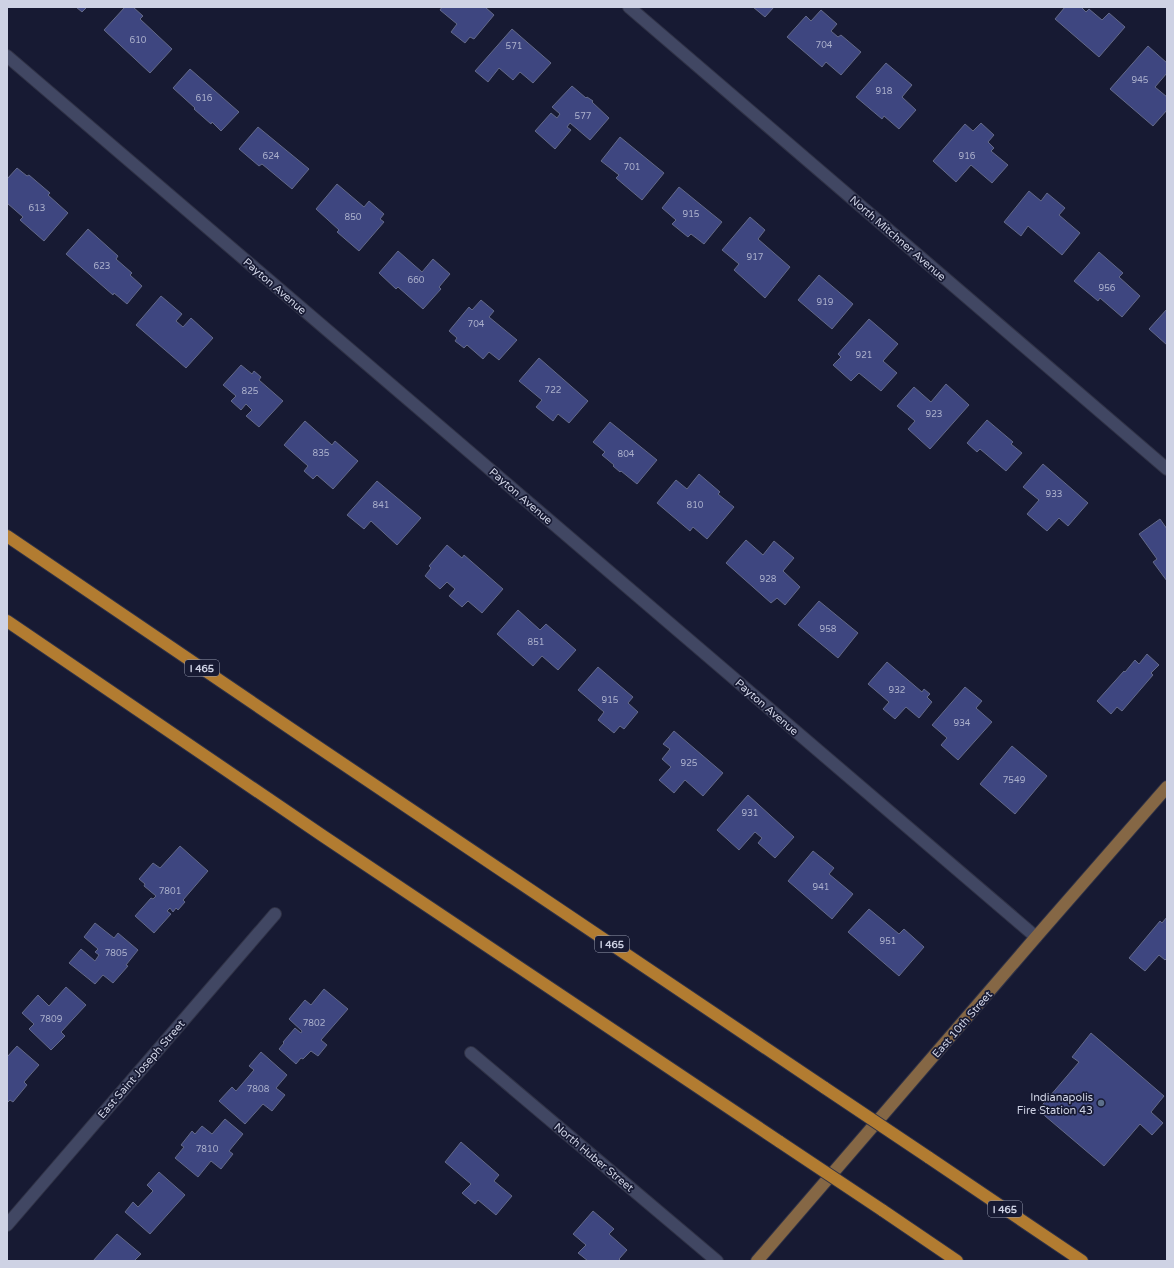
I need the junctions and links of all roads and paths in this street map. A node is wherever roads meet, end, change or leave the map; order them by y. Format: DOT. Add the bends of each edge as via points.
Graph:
graph roads {
  1 [pos="629,7"];
  2 [pos="7,56"];
  3 [pos="1167,470"];
  4 [pos="7,536"];
  5 [pos="7,621"];
  6 [pos="1167,788"];
  7 [pos="275,914"];
  8 [pos="1036,937"];
  9 [pos="471,1053"];
  10 [pos="7,1225"];
  11 [pos="717,1261"];
  12 [pos="757,1261"];
  13 [pos="957,1261"];
  14 [pos="1082,1261"];
  1 -- 3 [label="street, North Mitchner Avenue"];
  2 -- 8 [label="street, Payton Avenue"];
  4 -- 14 [label="highway, I 465, bridge"];
  5 -- 13 [label="highway, bridge"];
  6 -- 8 [label="main road, East 10th Street"];
  7 -- 10 [label="street, East Saint Joseph Street"];
  8 -- 12 [label="main road, East 10th Street"];
  9 -- 11 [label="street, North Huber Street"];
}
